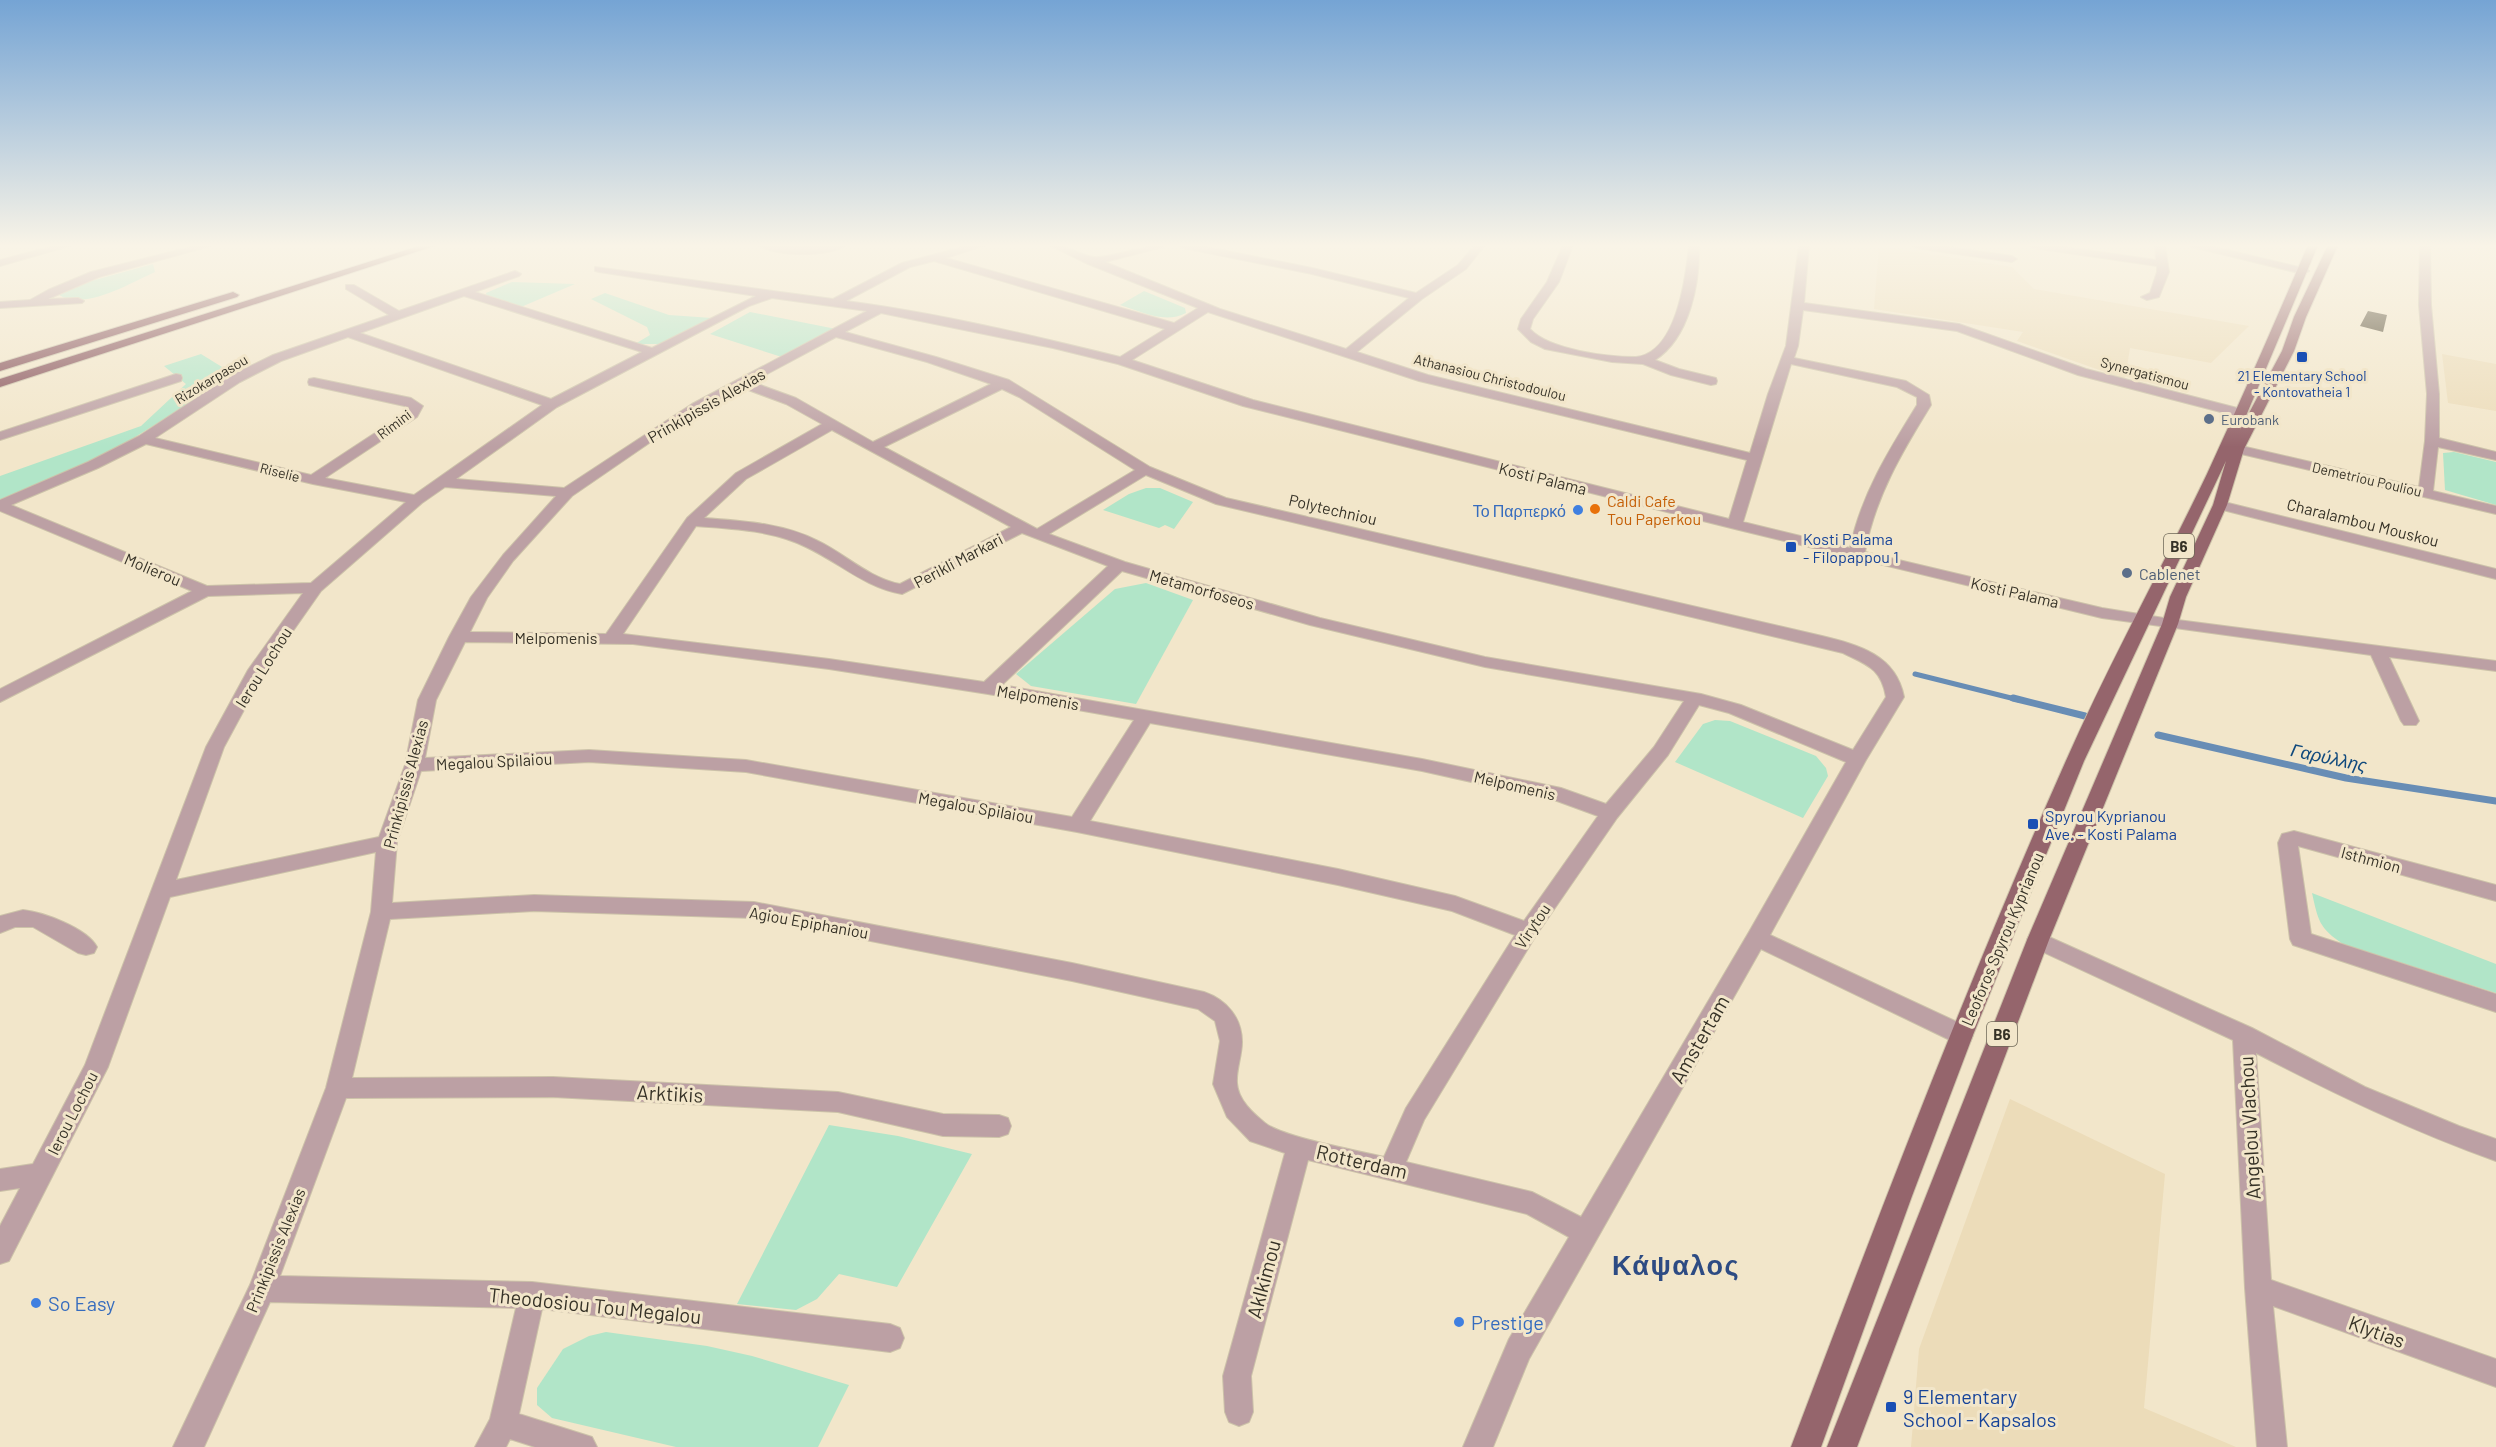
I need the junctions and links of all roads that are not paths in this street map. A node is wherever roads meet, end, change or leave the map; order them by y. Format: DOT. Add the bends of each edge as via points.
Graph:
graph roads {
  1 [pos="179,313"];
  2 [pos="190,313"];
  3 [pos="219,313"];
  4 [pos="394,313"];
  5 [pos="405,313"];
  6 [pos="528,313"];
  7 [pos="729,313"];
  8 [pos="873,313"];
  9 [pos="897,313"];
  10 [pos="1123,313"];
  11 [pos="1198,313"];
  12 [pos="1225,313"];
  13 [pos="1399,313"];
  14 [pos="1532,313"];
  15 [pos="1681,313"];
  16 [pos="1797,313"];
  17 [pos="1846,313"];
  18 [pos="2285,313"];
  19 [pos="2302,313"];
  20 [pos="2426,313"];
  21 [pos="398,315"];
  22 [pos="1173,327"];
  23 [pos="346,332"];
  24 [pos="836,333"];
  25 [pos="653,352"];
  26 [pos="1348,353"];
  27 [pos="1644,360"];
  28 [pos="1788,360"];
  29 [pos="1122,361"];
  30 [pos="0,367"];
  31 [pos="0,373"];
  32 [pos="176,378"];
  33 [pos="1711,381"];
  34 [pos="314,382"];
  35 [pos="0,383"];
  36 [pos="742,383"];
  37 [pos="1004,384"];
  38 [pos="552,404"];
  39 [pos="2240,413"];
  40 [pos="832,424"];
  41 [pos="0,436"];
  42 [pos="144,439"];
  43 [pos="2432,441"];
  44 [pos="873,447"];
  45 [pos="2237,449"];
  46 [pos="2496,456"];
  47 [pos="1755,458"];
  48 [pos="1145,470"];
  49 [pos="313,480"];
  50 [pos="442,482"];
  51 [pos="567,493"];
  52 [pos="2425,493"];
  53 [pos="417,500"];
  54 [pos="0,505"];
  55 [pos="2220,505"];
  56 [pos="2496,510"];
  57 [pos="692,521"];
  58 [pos="1735,525"];
  59 [pos="1022,527"];
  60 [pos="1037,535"];
  61 [pos="1857,554"];
  62 [pos="1119,564"];
  63 [pos="2496,574"];
  64 [pos="315,588"];
  65 [pos="204,591"];
  66 [pos="2145,620"];
  67 [pos="2170,624"];
  68 [pos="457,637"];
  69 [pos="612,637"];
  70 [pos="1849,649"];
  71 [pos="2378,652"];
  72 [pos="2496,666"];
  73 [pos="988,688"];
  74 [pos="0,696"];
  75 [pos="1695,698"];
  76 [pos="1145,716"];
  77 [pos="2410,721"];
  78 [pos="1857,759"];
  79 [pos="414,765"];
  80 [pos="1610,813"];
  81 [pos="1077,825"];
  82 [pos="387,842"];
  83 [pos="160,891"];
  84 [pos="2496,893"];
  85 [pos="381,912"];
  86 [pos="0,925"];
  87 [pos="1528,931"];
  88 [pos="1757,938"];
  89 [pos="2038,940"];
  90 [pos="86,947"];
  91 [pos="2496,1003"];
  92 [pos="1225,1016"];
  93 [pos="1962,1035"];
  94 [pos="2244,1035"];
  95 [pos="338,1088"];
  96 [pos="999,1126"];
  97 [pos="1299,1146"];
  98 [pos="2496,1150"];
  99 [pos="1392,1168"];
  100 [pos="41,1174"];
  101 [pos="0,1180"];
  102 [pos="1586,1233"];
  103 [pos="0,1252"];
  104 [pos="2258,1288"];
  105 [pos="262,1289"];
  106 [pos="532,1295"];
  107 [pos="890,1338"];
  108 [pos="2496,1373"];
  109 [pos="1239,1413"];
  110 [pos="496,1435"];
  111 [pos="188,1447"];
  112 [pos="582,1447"];
  113 [pos="1478,1447"];
  114 [pos="1806,1447"];
  115 [pos="1842,1447"];
  116 [pos="2272,1447"];
  1 -- 30 [label="highway"];
  2 -- 31 [label="highway"];
  3 -- 35 [label="highway"];
  4 -- 21 [label="street"];
  5 -- 21 [label="street, Rizokarpasou"];
  6 -- 25 [label="street"];
  7 -- 25 [label="street, Ierou Lochou"];
  8 -- 24 [label="street, Prinkipissis Alexias"];
  9 -- 29 [label="street, Kosti Palama"];
  10 -- 22 [label="street"];
  11 -- 22 [label="street"];
  12 -- 26 [label="street, Athanasiou Christodoulou"];
  13 -- 26 [label="street"];
  14 -- 27 [label="street" via="1524,329 1531,339 1552,348"];
  15 -- 27 [label="street" via="1670,340 1658,355"];
  16 -- 28 [label="street"];
  17 -- 39 [label="street, Synergatismou" via="1959,328 2082,372"];
  18 -- 39 [label="main road, Leoforos Spyrou Kyprianou / B6"];
  19 -- 45 [label="main road, Leoforos Spyrou Kyprianou / B6" via="2288,351"];
  20 -- 43 [label="street" via="2433,394"];
  21 -- 23 [label="street, Rizokarpasou"];
  22 -- 29 [label="street"];
  23 -- 38 [label="street"];
  23 -- 42 [label="street, Rizokarpasou" via="235,379"];
  24 -- 36 [label="street, Prinkipissis Alexias"];
  24 -- 37 [label="street, Polytechniou"];
  25 -- 38 [label="street, Ierou Lochou"];
  26 -- 47 [label="street, Athanasiou Christodoulou" via="1424,378"];
  27 -- 33 [label="street"];
  28 -- 47 [label="street"];
  28 -- 61 [label="street" via="1901,384 1923,395 1924,405 1868,504"];
  29 -- 58 [label="street, Kosti Palama" via="1248,403"];
  32 -- 41 [label="street"];
  34 -- 49 [label="street, Rimini" via="416,406 412,414"];
  36 -- 40 [label="street, Metamorfoseos" via="791,401"];
  36 -- 51 [label="street, Prinkipissis Alexias" via="650,436"];
  37 -- 44 [label="street"];
  37 -- 48 [label="street, Polytechniou"];
  38 -- 50 [label="street, Ierou Lochou"];
  39 -- 66 [label="main road, Leoforos Spyrou Kyprianou / B6"];
  40 -- 44 [label="street, Metamorfoseos"];
  40 -- 57 [label="street" via="741,476"];
  42 -- 49 [label="street, Riselie"];
  42 -- 54 [label="street, Rizokarpasou"];
  43 -- 46 [label="street"];
  43 -- 52 [label="street"];
  44 -- 59 [label="street, Metamorfoseos"];
  45 -- 52 [label="street, Demetriou Pouliou"];
  45 -- 55 [label="main road, Leoforos Spyrou Kyprianou / B6"];
  47 -- 58 [label="street"];
  48 -- 60 [label="street"];
  48 -- 70 [label="street, Polytechniou" via="1221,501"];
  49 -- 53 [label="street, Riselie"];
  50 -- 51 [label="street"];
  50 -- 53 [label="street, Ierou Lochou"];
  51 -- 68 [label="street, Prinkipissis Alexias" via="508,558 479,597"];
  52 -- 56 [label="street, Demetriou Pouliou"];
  53 -- 64 [label="street, Ierou Lochou"];
  54 -- 65 [label="street, Molierou"];
  55 -- 63 [label="street, Charalambou Mouskou"];
  55 -- 67 [label="main road, Leoforos Spyrou Kyprianou / B6" via="2178,597"];
  57 -- 59 [label="street, Perikli Markari" via="764,528 810,543 885,588 902,589"];
  57 -- 69 [label="street"];
  58 -- 61 [label="street, Kosti Palama"];
  59 -- 60 [label="street, Metamorfoseos"];
  60 -- 62 [label="street, Metamorfoseos"];
  61 -- 66 [label="street, Kosti Palama"];
  62 -- 73 [label="street"];
  62 -- 75 [label="street, Metamorfoseos" via="1316,622 1485,662"];
  64 -- 65 [label="street, Molierou"];
  64 -- 83 [label="street, Ierou Lochou" via="257,670 215,747"];
  65 -- 74 [label="street"];
  66 -- 67 [label="street, Kosti Palama"];
  66 -- 93 [label="main road, Leoforos Spyrou Kyprianou / B6" via="2075,761"];
  67 -- 71 [label="street, Kosti Palama"];
  67 -- 89 [label="main road, Leoforos Spyrou Kyprianou / B6"];
  68 -- 69 [label="street, Melpomenis"];
  68 -- 79 [label="street, Prinkipissis Alexias" via="427,700"];
  69 -- 73 [label="street, Melpomenis"];
  70 -- 78 [label="street, Amstertam" via="1879,664 1892,681 1894,697"];
  71 -- 72 [label="street, Kosti Palama"];
  71 -- 77 [label="street"];
  73 -- 76 [label="street, Melpomenis"];
  75 -- 78 [label="street, Metamorfoseos" via="1735,709"];
  75 -- 80 [label="street, Virytou" via="1660,751"];
  76 -- 80 [label="street, Melpomenis" via="1422,765 1561,795"];
  76 -- 81 [label="street"];
  78 -- 88 [label="street, Amstertam"];
  79 -- 81 [label="street, Megalou Spilaiou" via="589,756 746,766"];
  79 -- 82 [label="street, Prinkipissis Alexias"];
  80 -- 87 [label="street, Virytou"];
  81 -- 87 [label="street, Megalou Spilaiou" via="1455,904"];
  82 -- 83 [label="street"];
  82 -- 85 [label="street, Prinkipissis Alexias"];
  83 -- 100 [label="street, Ierou Lochou" via="96,1067"];
  84 -- 91 [label="street, Isthmion" via="2289,839 2301,939"];
  85 -- 92 [label="street, Agiou Epiphaniou" via="534,903 754,910 1204,1001"];
  85 -- 95 [label="street, Prinkipissis Alexias"];
  86 -- 90 [label="street" via="21,917 37,918"];
  87 -- 99 [label="street, Virytou" via="1414,1115"];
  88 -- 93 [label="street"];
  88 -- 102 [label="street, Amstertam"];
  89 -- 94 [label="street, Angelou Vlachou"];
  89 -- 115 [label="main road, Leoforos Spyrou Kyprianou / B6"];
  92 -- 97 [label="street, Rotterdam" via="1231,1041 1225,1084 1235,1110 1259,1133"];
  93 -- 114 [label="main road, Leoforos Spyrou Kyprianou / B6"];
  94 -- 98 [label="street" via="2356,1094"];
  94 -- 104 [label="street, Angelou Vlachou"];
  95 -- 96 [label="street, Arktikis" via="553,1087 838,1102 943,1125"];
  95 -- 105 [label="street, Prinkipissis Alexias"];
  97 -- 99 [label="street, Rotterdam"];
  97 -- 109 [label="street, Aklkimou" via="1238,1376"];
  99 -- 102 [label="street, Rotterdam" via="1532,1204"];
  100 -- 101 [label="street"];
  100 -- 103 [label="street, Ierou Lochou"];
  102 -- 113 [label="street, Amstertam" via="1519,1349"];
  104 -- 108 [label="street, Klytias"];
  104 -- 116 [label="street, Angelou Vlachou"];
  105 -- 106 [label="street, Theodosiou Tou Megalou"];
  105 -- 111 [label="street, Prinkipissis Alexias"];
  106 -- 107 [label="street, Theodosiou Tou Megalou"];
  106 -- 110 [label="street"];
  110 -- 112 [label="street"];
}
